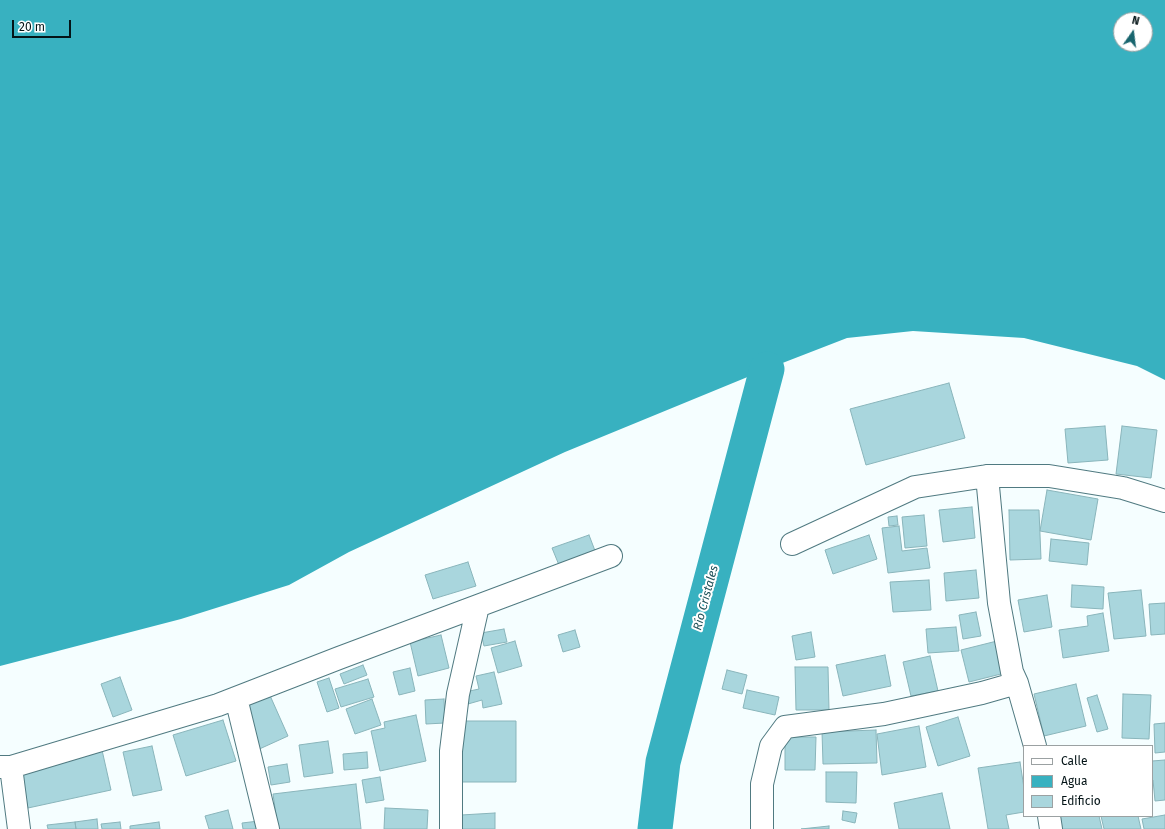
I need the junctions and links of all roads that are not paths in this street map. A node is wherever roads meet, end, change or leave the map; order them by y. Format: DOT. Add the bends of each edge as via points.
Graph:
graph roads {
  1 [pos="987,476"];
  2 [pos="1165,501"];
  3 [pos="792,544"];
  4 [pos="611,556"];
  5 [pos="478,606"];
  6 [pos="1017,682"];
  7 [pos="236,698"];
  8 [pos="1035,745"];
  9 [pos="5,767"];
  10 [pos="1049,817"];
  11 [pos="19,829"];
  12 [pos="268,829"];
  13 [pos="451,829"];
  14 [pos="762,829"];
  15 [pos="1052,829"];
  1 -- 2 [label="street" via="1049,476 1123,488"];
  1 -- 3 [label="street" via="914,487"];
  1 -- 6 [label="street" via="999,603 1012,672"];
  4 -- 5 [label="street"];
  5 -- 7 [label="street"];
  5 -- 13 [label="street" via="458,694 452,751"];
  6 -- 8 [label="street"];
  6 -- 14 [label="street" via="982,693 884,714 786,726 771,746 762,784"];
  7 -- 9 [label="street" via="218,706"];
  7 -- 12 [label="street"];
  9 -- 11 [label="street"];
  10 -- 15 [label="street"];
}
